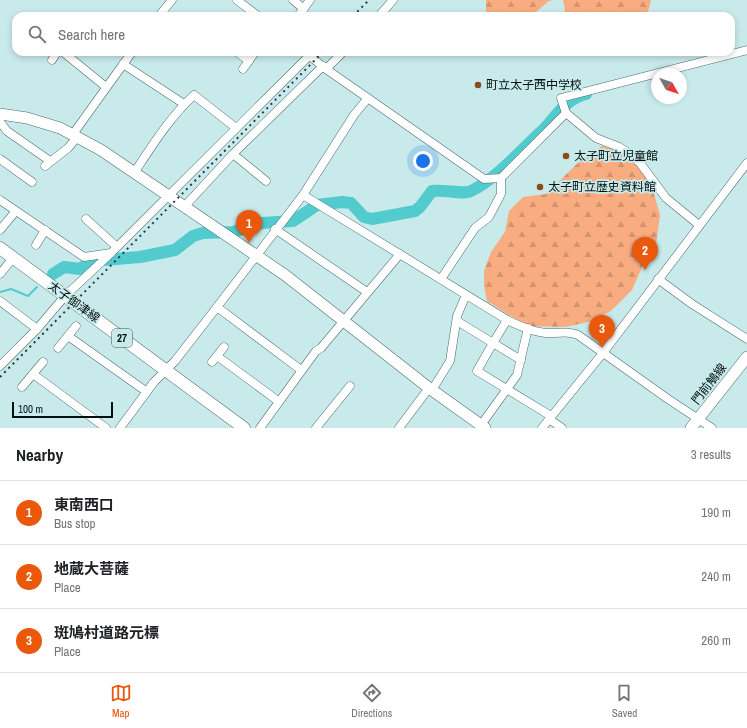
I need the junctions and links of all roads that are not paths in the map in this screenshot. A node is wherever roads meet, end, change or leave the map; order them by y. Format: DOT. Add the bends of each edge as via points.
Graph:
graph roads {
  1 [pos="172,0"];
  2 [pos="237,0"];
  3 [pos="293,0"];
  4 [pos="310,0"];
  5 [pos="393,0"];
  6 [pos="304,9"];
  7 [pos="163,12"];
  8 [pos="253,12"];
  9 [pos="301,12"];
  10 [pos="382,12"];
  11 [pos="747,50"];
  12 [pos="735,53"];
  13 [pos="54,56"];
  14 [pos="68,56"];
  15 [pos="129,56"];
  16 [pos="242,56"];
  17 [pos="252,56"];
  18 [pos="306,56"];
  19 [pos="310,56"];
  20 [pos="338,56"];
  21 [pos="724,56"];
  22 [pos="52,60"];
  23 [pos="249,61"];
  24 [pos="123,64"];
  25 [pos="324,67"];
  26 [pos="243,69"];
  27 [pos="106,87"];
  28 [pos="368,98"];
  29 [pos="184,104"];
  30 [pos="566,113"];
  31 [pos="0,114"];
  32 [pos="0,122"];
  33 [pos="236,128"];
  34 [pos="76,135"];
  35 [pos="233,154"];
  36 [pos="0,159"];
  37 [pos="747,163"];
  38 [pos="134,173"];
  39 [pos="501,178"];
  40 [pos="266,181"];
  41 [pos="32,182"];
  42 [pos="303,194"];
  43 [pos="167,195"];
  44 [pos="0,200"];
  45 [pos="184,207"];
  46 [pos="15,212"];
  47 [pos="86,219"];
  48 [pos="699,225"];
  49 [pos="275,229"];
  50 [pos="0,230"];
  51 [pos="45,230"];
  52 [pos="36,245"];
  53 [pos="0,248"];
  54 [pos="114,250"];
  55 [pos="256,254"];
  56 [pos="400,254"];
  57 [pos="13,258"];
  58 [pos="0,274"];
  59 [pos="441,279"];
  60 [pos="658,280"];
  61 [pos="367,292"];
  62 [pos="466,295"];
  63 [pos="66,296"];
  64 [pos="0,301"];
  65 [pos="217,308"];
  66 [pos="507,320"];
  67 [pos="343,321"];
  68 [pos="457,321"];
  69 [pos="76,326"];
  70 [pos="528,328"];
  71 [pos="37,329"];
  72 [pos="68,336"];
  73 [pos="747,339"];
  74 [pos="493,343"];
  75 [pos="224,347"];
  76 [pos="58,348"];
  77 [pos="602,353"];
  78 [pos="747,356"];
  79 [pos="521,360"];
  80 [pos="43,362"];
  81 [pos="0,366"];
  82 [pos="165,369"];
  83 [pos="301,370"];
  84 [pos="33,374"];
  85 [pos="350,386"];
  86 [pos="22,388"];
  87 [pos="430,389"];
  88 [pos="507,389"];
  89 [pos="147,392"];
  90 [pos="278,401"];
  91 [pos="550,418"];
  92 [pos="699,418"];
  93 [pos="483,426"];
  94 [pos="106,428"];
  95 [pos="120,428"];
  96 [pos="244,428"];
  97 [pos="260,428"];
  98 [pos="316,428"];
  99 [pos="399,428"];
  100 [pos="542,428"];
  101 [pos="562,428"];
  102 [pos="691,428"];
  103 [pos="712,428"];
  1 -- 7 [label="street"];
  2 -- 8 [label="street"];
  3 -- 6 [label="street"];
  4 -- 6 [label="street"];
  5 -- 10 [label="street"];
  6 -- 9 [label="street"];
  11 -- 12 [label="street"];
  13 -- 22 [label="street"];
  14 -- 27 [label="street"];
  15 -- 24 [label="street"];
  16 -- 23 [label="street"];
  17 -- 23 [label="street"];
  18 -- 33 [label="street"];
  19 -- 25 [label="street"];
  20 -- 25 [label="street"];
  21 -- 30 [label="street" via="561,98"];
  23 -- 26 [label="street"];
  24 -- 27 [label="street"];
  24 -- 29 [label="street"];
  25 -- 28 [label="street"];
  25 -- 35 [label="street"];
  27 -- 34 [label="street"];
  28 -- 39 [label="street" via="484,179"];
  28 -- 42 [label="street" via="354,115"];
  29 -- 33 [label="street" via="194,95"];
  29 -- 38 [label="street"];
  30 -- 39 [label="street"];
  30 -- 48 [label="street" via="596,138 620,146 629,153 640,163 666,198"];
  31 -- 34 [label="street" via="44,122"];
  32 -- 34 [label="street" via="7,131 48,164 68,148"];
  33 -- 43 [label="street"];
  34 -- 38 [label="street"];
  35 -- 40 [label="street"];
  35 -- 45 [label="street"];
  36 -- 41 [label="street"];
  37 -- 48 [label="street"];
  38 -- 43 [label="street"];
  39 -- 59 [label="street" via="501,194 489,217 474,228"];
  42 -- 49 [label="street"];
  42 -- 56 [label="street"];
  43 -- 45 [label="street"];
  43 -- 54 [label="street"];
  44 -- 46 [label="street"];
  45 -- 55 [label="street"];
  46 -- 50 [label="street"];
  46 -- 51 [label="street"];
  47 -- 54 [label="street"];
  48 -- 60 [label="street"];
  49 -- 55 [label="street"];
  49 -- 61 [label="street"];
  51 -- 52 [label="street"];
  51 -- 54 [label="street" via="84,257"];
  53 -- 57 [label="main road, 太子御津線 / 27"];
  54 -- 63 [label="street"];
  55 -- 65 [label="street"];
  55 -- 67 [label="street"];
  56 -- 59 [label="street"];
  56 -- 61 [label="street"];
  57 -- 58 [label="street"];
  57 -- 63 [label="main road, 太子御津線 / 27"];
  59 -- 62 [label="street"];
  60 -- 73 [label="street"];
  60 -- 77 [label="street"];
  61 -- 67 [label="street"];
  62 -- 66 [label="street"];
  62 -- 68 [label="street"];
  63 -- 71 [label="street"];
  63 -- 82 [label="main road, 太子御津線 / 27"];
  64 -- 71 [label="street"];
  65 -- 82 [label="street" via="175,361"];
  65 -- 83 [label="street"];
  66 -- 70 [label="street"];
  66 -- 74 [label="street"];
  67 -- 83 [label="street"];
  67 -- 87 [label="street"];
  68 -- 74 [label="street"];
  68 -- 87 [label="street" via="450,361"];
  69 -- 72 [label="street"];
  70 -- 77 [label="street" via="552,333 578,334"];
  70 -- 79 [label="street"];
  71 -- 81 [label="street"];
  72 -- 76 [label="street"];
  72 -- 89 [label="street"];
  74 -- 79 [label="street"];
  74 -- 88 [label="street" via="477,371"];
  75 -- 90 [label="street" via="214,359"];
  77 -- 91 [label="street"];
  77 -- 92 [label="street"];
  78 -- 92 [label="street, 門前鵤線"];
  79 -- 88 [label="street" via="516,375"];
  80 -- 84 [label="street"];
  82 -- 89 [label="street"];
  82 -- 96 [label="main road, 太子御津線 / 27"];
  83 -- 90 [label="street"];
  84 -- 86 [label="street"];
  84 -- 94 [label="street"];
  85 -- 98 [label="street"];
  87 -- 93 [label="street"];
  87 -- 99 [label="street"];
  88 -- 91 [label="street"];
  88 -- 93 [label="street"];
  89 -- 95 [label="street"];
  90 -- 97 [label="street"];
  91 -- 100 [label="street"];
  91 -- 101 [label="street"];
  92 -- 102 [label="street, 門前鵤線"];
  92 -- 103 [label="street"];
}
